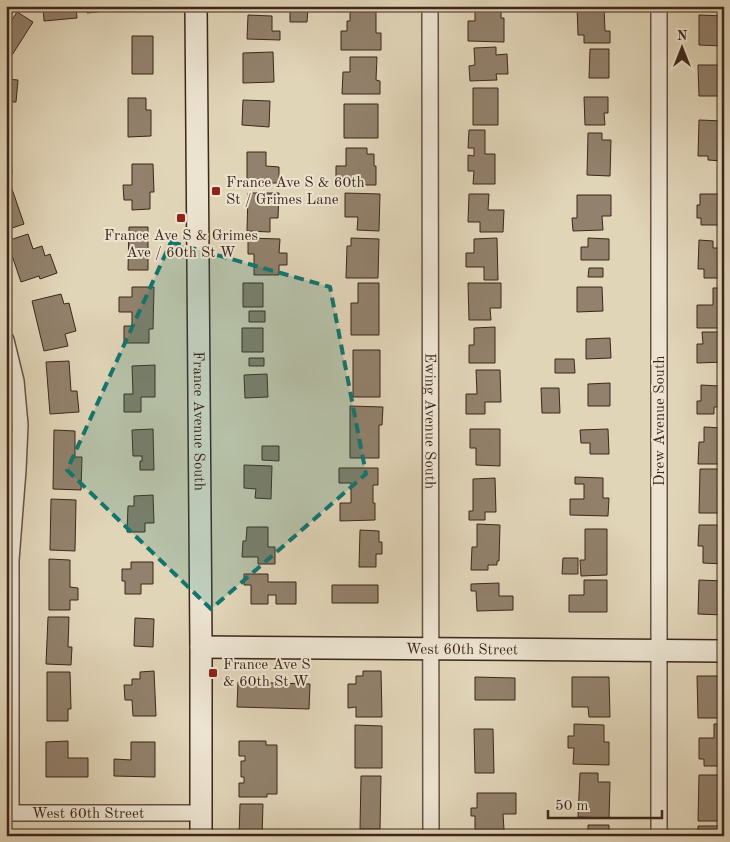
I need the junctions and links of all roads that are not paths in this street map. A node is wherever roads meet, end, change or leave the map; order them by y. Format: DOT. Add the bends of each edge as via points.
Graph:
graph roads {
  1 [pos="196,6"];
  2 [pos="430,6"];
  3 [pos="659,6"];
  4 [pos="6,340"];
  5 [pos="201,647"];
  6 [pos="430,649"];
  7 [pos="659,651"];
  8 [pos="724,651"];
  9 [pos="9,813"];
  10 [pos="201,813"];
  11 [pos="201,836"];
  12 [pos="430,836"];
  13 [pos="659,836"];
  1 -- 5 [label="main road, France Avenue South"];
  2 -- 6 [label="street, Ewing Avenue South"];
  3 -- 7 [label="street, Drew Avenue South"];
  4 -- 9 [label="street" via="16,381 20,426 11,560"];
  5 -- 6 [label="main road, West 60th Street"];
  5 -- 10 [label="main road, France Avenue South"];
  6 -- 7 [label="main road, West 60th Street"];
  6 -- 12 [label="street, Ewing Avenue South"];
  7 -- 8 [label="main road, West 60th Street"];
  7 -- 13 [label="street, Drew Avenue South"];
  9 -- 10 [label="street, West 60th Street"];
  10 -- 11 [label="main road, France Avenue South"];
}
